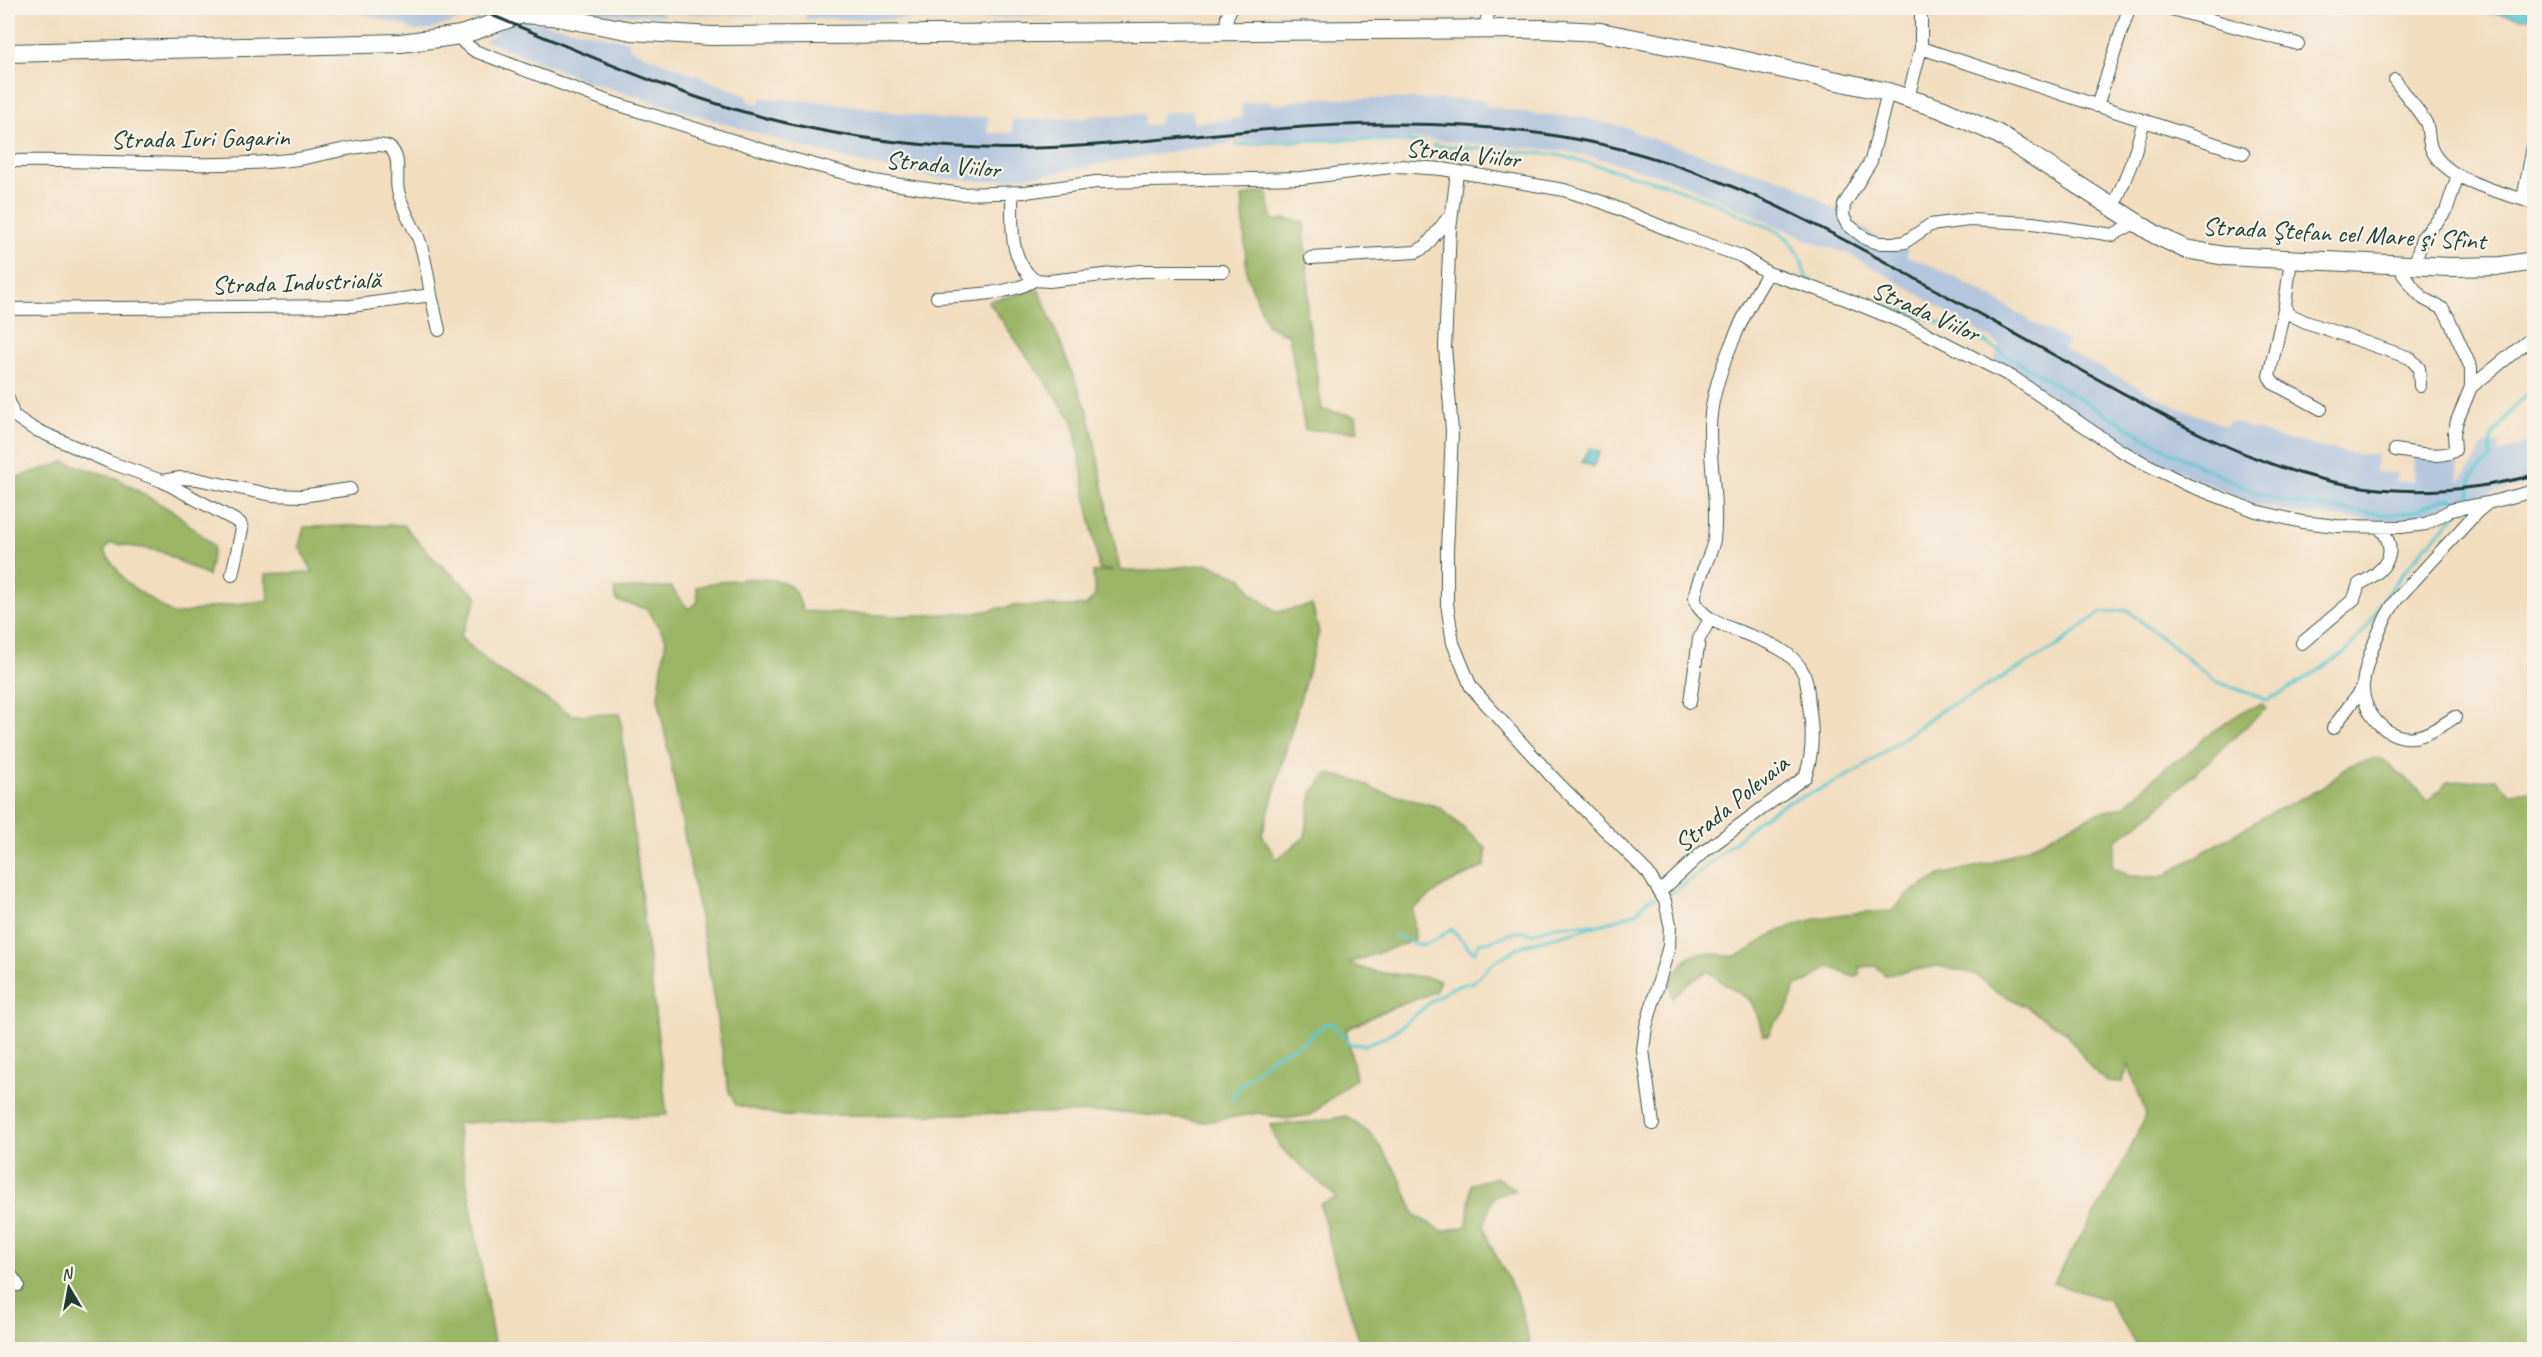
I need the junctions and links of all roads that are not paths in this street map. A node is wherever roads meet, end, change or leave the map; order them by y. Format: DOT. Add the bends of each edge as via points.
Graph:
graph roads {
  1 [pos="1231,8"];
  2 [pos="1489,8"];
  3 [pos="1921,8"];
  4 [pos="2129,8"];
  5 [pos="2168,8"];
  6 [pos="550,12"];
  7 [pos="1485,29"];
  8 [pos="1226,31"];
  9 [pos="461,35"];
  10 [pos="2298,44"];
  11 [pos="1921,48"];
  12 [pos="8,53"];
  13 [pos="2395,80"];
  14 [pos="1888,92"];
  15 [pos="1908,98"];
  16 [pos="2097,106"];
  17 [pos="2144,121"];
  18 [pos="2535,142"];
  19 [pos="2243,153"];
  20 [pos="8,161"];
  21 [pos="1457,173"];
  22 [pos="2457,175"];
  23 [pos="1012,193"];
  24 [pos="2529,201"];
  25 [pos="2114,206"];
  26 [pos="1452,213"];
  27 [pos="2136,222"];
  28 [pos="1311,258"];
  29 [pos="2291,259"];
  30 [pos="2535,261"];
  31 [pos="2408,265"];
  32 [pos="1223,271"];
  33 [pos="1768,273"];
  34 [pos="1034,280"];
  35 [pos="431,295"];
  36 [pos="937,297"];
  37 [pos="2285,305"];
  38 [pos="8,309"];
  39 [pos="439,330"];
  40 [pos="2535,336"];
  41 [pos="2420,386"];
  42 [pos="2471,387"];
  43 [pos="8,398"];
  44 [pos="2321,409"];
  45 [pos="2395,450"];
  46 [pos="162,481"];
  47 [pos="350,489"];
  48 [pos="2535,491"];
  49 [pos="2488,503"];
  50 [pos="2379,527"];
  51 [pos="232,575"];
  52 [pos="1710,619"];
  53 [pos="2302,644"];
  54 [pos="2363,687"];
  55 [pos="1690,702"];
  56 [pos="2456,717"];
  57 [pos="2333,728"];
  58 [pos="1661,891"];
  59 [pos="1653,1124"];
  60 [pos="8,1271"];
  61 [pos="18,1285"];
  1 -- 8 [label="street"];
  2 -- 7 [label="street"];
  3 -- 11 [label="street"];
  4 -- 16 [label="street"];
  5 -- 10 [label="street"];
  6 -- 8 [label="main road, Strada Ştefan cel Mare şi Sfînt" via="632,31 711,36"];
  6 -- 9 [label="main road, Strada Ştefan cel Mare şi Sfînt" via="522,14"];
  7 -- 8 [label="main road, Strada Ştefan cel Mare şi Sfînt"];
  7 -- 14 [label="main road, Strada Ştefan cel Mare şi Sfînt" via="1575,30 1632,37"];
  9 -- 12 [label="main road, Strada Ştefan cel Mare şi Sfînt" via="391,44"];
  9 -- 23 [label="street, Strada Viilor" via="464,43 475,51 571,88 784,157 874,181 961,194"];
  11 -- 15 [label="street"];
  11 -- 16 [label="street"];
  13 -- 22 [label="street" via="2423,119 2433,152"];
  14 -- 15 [label="main road, Strada Ştefan cel Mare şi Sfînt"];
  14 -- 27 [label="street" via="1871,161 1844,206 1843,216 1858,234 1879,243 1905,242 1930,225 1963,221 2033,223 2113,235"];
  15 -- 25 [label="main road, Strada Ştefan cel Mare şi Sfînt" via="1998,134"];
  16 -- 17 [label="street"];
  17 -- 19 [label="street"];
  17 -- 25 [label="street"];
  18 -- 24 [label="street"];
  20 -- 35 [label="street, Strada Iuri Gagarin" via="275,162 381,144 390,148 398,162 396,183 419,239"];
  21 -- 23 [label="street, Strada Viilor" via="1425,166 1399,166 1302,177 1096,182"];
  21 -- 26 [label="street"];
  21 -- 33 [label="street, Strada Viilor" via="1523,181 1587,196 1741,256"];
  22 -- 24 [label="street"];
  22 -- 31 [label="street" via="2446,211 2422,238"];
  23 -- 34 [label="street" via="1014,251"];
  25 -- 27 [label="main road, Strada Ştefan cel Mare şi Sfînt"];
  26 -- 28 [label="street" via="1426,246 1416,252"];
  26 -- 58 [label="street" via="1445,346 1452,431 1447,604 1453,643 1471,687"];
  27 -- 29 [label="main road, Strada Ştefan cel Mare şi Sfînt" via="2185,249 2225,256"];
  29 -- 31 [label="main road, Strada Ştefan cel Mare şi Sfînt"];
  29 -- 37 [label="street"];
  30 -- 31 [label="main road, Strada Ştefan cel Mare şi Sfînt" via="2473,267"];
  31 -- 42 [label="street" via="2403,274 2412,286 2424,299 2443,309 2448,318 2471,368"];
  32 -- 34 [label="street" via="1140,271"];
  33 -- 50 [label="street, Strada Viilor" via="1884,315 1984,362 2118,449 2188,485 2256,511 2302,522"];
  33 -- 52 [label="street" via="1740,320 1712,410 1714,539 1694,597"];
  34 -- 36 [label="street" via="1005,289"];
  35 -- 38 [label="street, Strada Industrială" via="351,306"];
  35 -- 39 [label="street"];
  37 -- 41 [label="street" via="2289,314 2306,322 2410,358 2419,368"];
  37 -- 44 [label="street" via="2269,376 2273,383"];
  40 -- 42 [label="street"];
  42 -- 45 [label="street" via="2457,421 2452,453"];
  43 -- 46 [label="street" via="13,415 32,429"];
  46 -- 47 [label="street" via="197,479 272,495 301,496"];
  46 -- 51 [label="street" via="240,523 242,530"];
  48 -- 49 [label="street, Strada Viilor"];
  49 -- 50 [label="street, Strada Viilor" via="2440,515 2426,524"];
  49 -- 54 [label="street" via="2393,605 2371,656"];
  50 -- 53 [label="street" via="2389,541 2388,559 2375,576 2359,584 2354,599"];
  52 -- 55 [label="street" via="1697,647"];
  52 -- 58 [label="street, Strada Polevaia" via="1770,644 1786,654 1804,674 1812,722 1810,762 1805,777 1702,853"];
  54 -- 56 [label="street" via="2370,713 2382,727 2401,736 2420,736"];
  54 -- 57 [label="street"];
  58 -- 59 [label="street" via="1669,914 1669,946 1643,1050"];
  60 -- 61 [label="street"];
}
